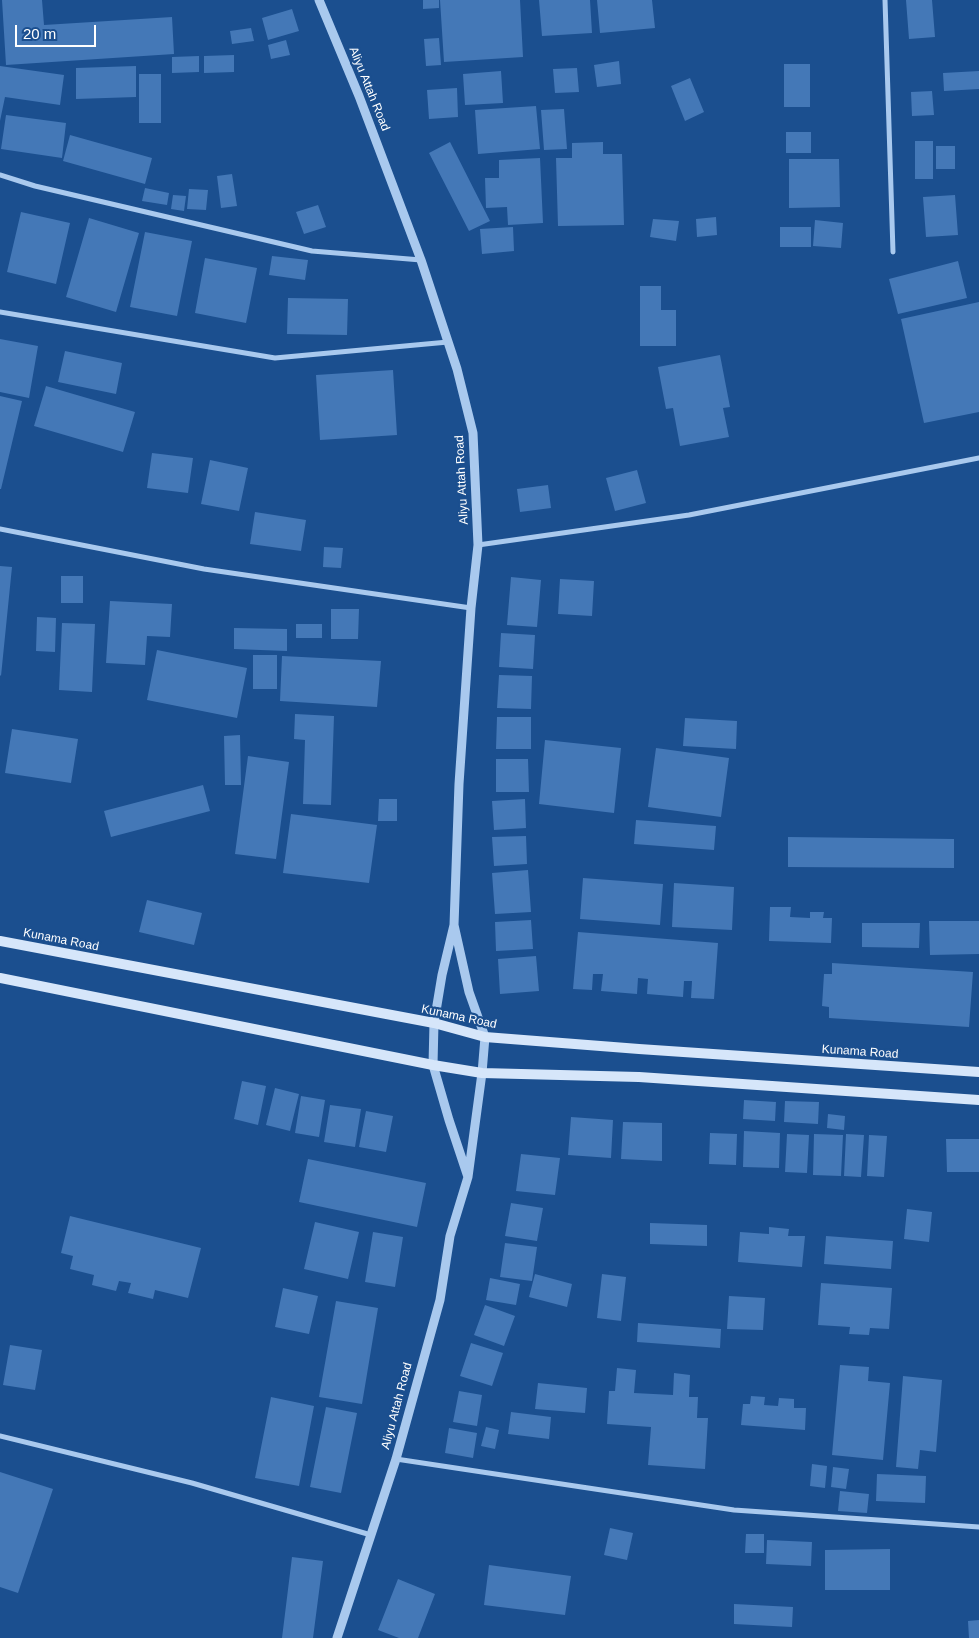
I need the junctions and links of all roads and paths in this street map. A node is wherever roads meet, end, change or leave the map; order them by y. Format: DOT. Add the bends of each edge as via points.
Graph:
graph roads {
  1 [pos="319,0"];
  2 [pos="885,0"];
  3 [pos="0,175"];
  4 [pos="893,252"];
  5 [pos="421,260"];
  6 [pos="0,312"];
  7 [pos="448,342"];
  8 [pos="979,458"];
  9 [pos="0,529"];
  10 [pos="478,545"];
  11 [pos="471,608"];
  12 [pos="454,925"];
  13 [pos="0,941"];
  14 [pos="0,978"];
  15 [pos="434,1023"];
  16 [pos="485,1037"];
  17 [pos="433,1065"];
  18 [pos="979,1072"];
  19 [pos="482,1073"];
  20 [pos="979,1100"];
  21 [pos="468,1177"];
  22 [pos="0,1436"];
  23 [pos="396,1459"];
  24 [pos="979,1527"];
  25 [pos="371,1535"];
  26 [pos="337,1638"];
  1 -- 5 [label="street, Aliyu Attah Road" via="360,96"];
  2 -- 4 [label="street"];
  3 -- 5 [label="street" via="312,251"];
  5 -- 7 [label="street, Aliyu Attah Road"];
  6 -- 7 [label="street" via="275,358"];
  7 -- 10 [label="street, Aliyu Attah Road" via="473,433"];
  8 -- 10 [label="street" via="689,515"];
  9 -- 11 [label="street" via="204,569"];
  10 -- 11 [label="street, Aliyu Attah Road"];
  11 -- 12 [label="street, Aliyu Attah Road" via="459,784"];
  12 -- 15 [label="street, Aliyu Attah Road"];
  12 -- 16 [label="street, Aliyu Attah Road" via="469,992"];
  13 -- 15 [label="main road, Kunama Road"];
  14 -- 17 [label="main road"];
  15 -- 16 [label="main road, Kunama Road"];
  15 -- 17 [label="street, Aliyu Attah Road"];
  16 -- 18 [label="main road, Kunama Road"];
  16 -- 19 [label="street, Aliyu Attah Road"];
  17 -- 19 [label="main road"];
  17 -- 21 [label="street, Aliyu Attah Road"];
  19 -- 20 [label="main road" via="640,1077"];
  19 -- 21 [label="street, Aliyu Attah Road"];
  21 -- 23 [label="street, Aliyu Attah Road" via="450,1236 440,1300"];
  22 -- 25 [label="street" via="192,1483"];
  23 -- 24 [label="street" via="734,1510"];
  23 -- 25 [label="street, Aliyu Attah Road"];
  25 -- 26 [label="street, Aliyu Attah Road"];
}
